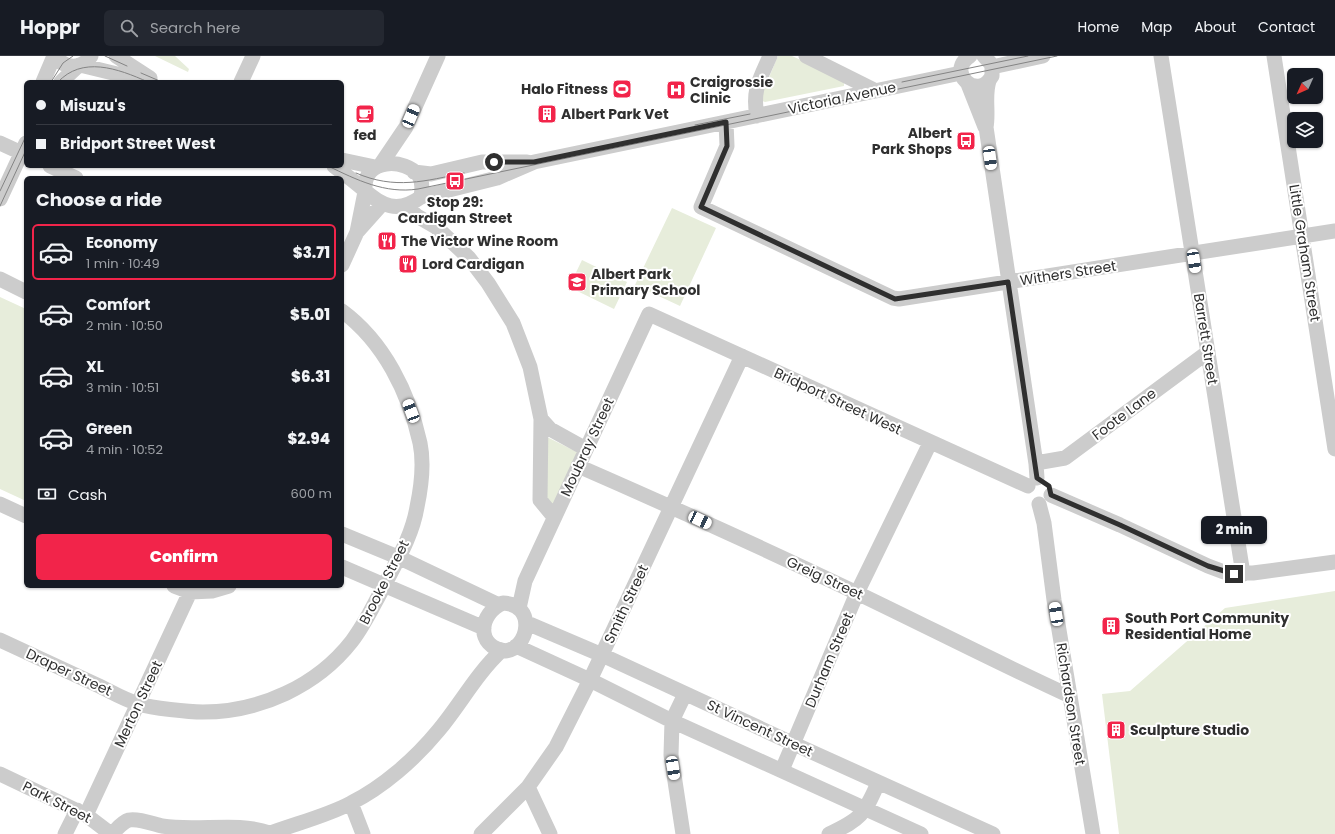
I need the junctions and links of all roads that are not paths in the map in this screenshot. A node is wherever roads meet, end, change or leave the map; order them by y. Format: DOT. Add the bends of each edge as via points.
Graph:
graph roads {
  1 [pos="55,56"];
  2 [pos="116,56"];
  3 [pos="252,56"];
  4 [pos="438,56"];
  5 [pos="770,56"];
  6 [pos="806,56"];
  7 [pos="1043,56"];
  8 [pos="1161,56"];
  9 [pos="1274,56"];
  10 [pos="83,62"];
  11 [pos="987,63"];
  12 [pos="966,66"];
  13 [pos="44,80"];
  14 [pos="63,80"];
  15 [pos="143,80"];
  16 [pos="153,80"];
  17 [pos="242,80"];
  18 [pos="876,91"];
  19 [pos="757,116"];
  20 [pos="726,122"];
  21 [pos="406,127"];
  22 [pos="986,127"];
  23 [pos="0,143"];
  24 [pos="24,150"];
  25 [pos="24,152"];
  26 [pos="344,160"];
  27 [pos="534,162"];
  28 [pos="378,166"];
  29 [pos="54,168"];
  30 [pos="336,168"];
  31 [pos="412,170"];
  32 [pos="72,176"];
  33 [pos="365,191"];
  34 [pos="421,197"];
  35 [pos="0,199"];
  36 [pos="382,204"];
  37 [pos="406,206"];
  38 [pos="436,227"];
  39 [pos="357,232"];
  40 [pos="1335,232"];
  41 [pos="1303,236"];
  42 [pos="1192,253"];
  43 [pos="344,261"];
  44 [pos="0,279"];
  45 [pos="1008,282"];
  46 [pos="24,291"];
  47 [pos="344,313"];
  48 [pos="649,314"];
  49 [pos="1208,352"];
  50 [pos="742,356"];
  51 [pos="541,419"];
  52 [pos="930,443"];
  53 [pos="586,449"];
  54 [pos="1335,450"];
  55 [pos="578,466"];
  56 [pos="1033,476"];
  57 [pos="1051,495"];
  58 [pos="0,504"];
  59 [pos="1039,504"];
  60 [pos="671,506"];
  61 [pos="24,515"];
  62 [pos="554,517"];
  63 [pos="344,535"];
  64 [pos="400,558"];
  65 [pos="1335,562"];
  66 [pos="344,568"];
  67 [pos="1243,574"];
  68 [pos="384,586"];
  69 [pos="179,588"];
  70 [pos="222,588"];
  71 [pos="190,592"];
  72 [pos="857,593"];
  73 [pos="508,606"];
  74 [pos="526,623"];
  75 [pos="485,634"];
  76 [pos="0,640"];
  77 [pos="509,648"];
  78 [pos="602,655"];
  79 [pos="476,679"];
  80 [pos="590,680"];
  81 [pos="685,694"];
  82 [pos="1070,696"];
  83 [pos="138,704"];
  84 [pos="672,721"];
  85 [pos="794,744"];
  86 [pos="782,770"];
  87 [pos="0,774"];
  88 [pos="878,783"];
  89 [pos="528,787"];
  90 [pos="351,803"];
  91 [pos="866,809"];
  92 [pos="82,813"];
  93 [pos="854,829"];
  94 [pos="65,834"];
  95 [pos="112,834"];
  96 [pos="269,834"];
  97 [pos="363,834"];
  98 [pos="481,834"];
  99 [pos="550,834"];
  100 [pos="683,834"];
  101 [pos="828,834"];
  102 [pos="921,834"];
  103 [pos="993,834"];
  104 [pos="1093,834"];
  1 -- 10 [label="street" via="65,64 73,66"];
  1 -- 13 [label="street"];
  2 -- 16 [label="street"];
  3 -- 17 [label="street"];
  4 -- 21 [label="street"];
  5 -- 19 [label="street" via="755,93"];
  6 -- 18 [label="street"];
  7 -- 11 [label="street"];
  8 -- 42 [label="street, Barrett Street"];
  9 -- 41 [label="street, Little Graham Street"];
  10 -- 14 [label="street"];
  10 -- 15 [label="street"];
  11 -- 12 [label="street, Victoria Avenue" via="979,86"];
  11 -- 22 [label="street"];
  12 -- 18 [label="street, Victoria Avenue"];
  12 -- 22 [label="street" via="980,117"];
  18 -- 19 [label="street, Victoria Avenue"];
  19 -- 20 [label="street, Victoria Avenue"];
  20 -- 27 [label="street, Victoria Avenue"];
  20 -- 45 [label="street, Withers Street" via="727,146 701,207 895,299"];
  21 -- 28 [label="street"];
  21 -- 31 [label="street" via="403,150"];
  22 -- 45 [label="street"];
  23 -- 24 [label="street"];
  25 -- 35 [label="street"];
  26 -- 28 [label="street"];
  27 -- 31 [label="street, Victoria Avenue" via="482,162 431,174"];
  27 -- 34 [label="street, Victoria Avenue" via="497,178"];
  28 -- 31 [label="street"];
  28 -- 33 [label="street" via="366,178"];
  29 -- 32 [label="street"];
  30 -- 33 [label="street"];
  31 -- 34 [label="street" via="421,180"];
  33 -- 36 [label="street"];
  33 -- 39 [label="street"];
  34 -- 37 [label="street"];
  34 -- 38 [label="street"];
  36 -- 37 [label="street"];
  36 -- 39 [label="street"];
  37 -- 38 [label="street"];
  38 -- 51 [label="street" via="475,266 509,315 530,367"];
  39 -- 43 [label="street"];
  40 -- 41 [label="street, Withers Street"];
  41 -- 42 [label="street, Withers Street"];
  41 -- 54 [label="street, Little Graham Street"];
  42 -- 45 [label="street, Withers Street"];
  42 -- 49 [label="street, Barrett Street"];
  44 -- 46 [label="street"];
  45 -- 56 [label="street"];
  47 -- 64 [label="street, Brooke Street" via="372,340 385,358 398,379 415,421 420,443 419,490 417,508"];
  48 -- 50 [label="street, Bridport Street West"];
  48 -- 53 [label="street, Moubray Street"];
  49 -- 56 [label="street, Foote Lane" via="1065,458"];
  49 -- 67 [label="street, Barrett Street"];
  50 -- 52 [label="street, Bridport Street West"];
  50 -- 60 [label="street, Smith Street"];
  51 -- 53 [label="street" via="550,429"];
  51 -- 62 [label="street" via="539,499"];
  52 -- 56 [label="street, Bridport Street West"];
  52 -- 72 [label="street, Durham Street"];
  53 -- 55 [label="street, Moubray Street"];
  55 -- 60 [label="street, Greig Street"];
  55 -- 62 [label="street, Moubray Street"];
  56 -- 57 [label="street" via="1049,486"];
  56 -- 59 [label="street, Richardson Street" via="1029,494"];
  57 -- 59 [label="street" via="1047,503"];
  57 -- 67 [label="street" via="1213,569"];
  58 -- 61 [label="street"];
  59 -- 82 [label="street, Richardson Street"];
  60 -- 72 [label="street, Greig Street"];
  60 -- 78 [label="street, Smith Street"];
  62 -- 73 [label="street, Moubray Street" via="525,581"];
  63 -- 64 [label="street"];
  64 -- 68 [label="street, Brooke Street"];
  64 -- 73 [label="street"];
  65 -- 67 [label="street"];
  66 -- 68 [label="street"];
  68 -- 75 [label="street"];
  68 -- 83 [label="street, Brooke Street" via="352,641 332,663 287,694 260,704 215,712"];
  69 -- 71 [label="street"];
  70 -- 71 [label="street"];
  71 -- 83 [label="street, Merton Street"];
  72 -- 82 [label="street, Greig Street"];
  72 -- 85 [label="street, Durham Street"];
  73 -- 74 [label="street" via="525,615"];
  73 -- 75 [label="street" via="488,616"];
  74 -- 77 [label="street" via="524,634"];
  74 -- 78 [label="street, St Vincent Street"];
  75 -- 77 [label="street" via="493,647"];
  75 -- 79 [label="street"];
  76 -- 83 [label="street, Draper Street"];
  77 -- 79 [label="street"];
  77 -- 80 [label="street, St Vincent Street"];
  78 -- 80 [label="street, Smith Street"];
  78 -- 81 [label="street, St Vincent Street"];
  79 -- 90 [label="street" via="438,732 413,757 382,783"];
  80 -- 84 [label="street, St Vincent Street"];
  80 -- 89 [label="street, Smith Street" via="556,747"];
  81 -- 84 [label="street"];
  81 -- 85 [label="street, St Vincent Street"];
  82 -- 104 [label="street, Richardson Street"];
  83 -- 92 [label="street, Merton Street"];
  84 -- 86 [label="street, St Vincent Street"];
  84 -- 100 [label="street" via="671,755"];
  85 -- 86 [label="street, Durham Street"];
  85 -- 88 [label="street, St Vincent Street"];
  86 -- 91 [label="street, St Vincent Street"];
  87 -- 92 [label="street, Park Street"];
  88 -- 91 [label="street"];
  88 -- 103 [label="street, St Vincent Street"];
  89 -- 98 [label="street, Smith Street"];
  89 -- 99 [label="street"];
  90 -- 96 [label="street"];
  90 -- 97 [label="street"];
  91 -- 93 [label="street"];
  91 -- 102 [label="street, St Vincent Street"];
  92 -- 94 [label="street, Merton Street"];
  92 -- 95 [label="street, Park Street"];
  93 -- 101 [label="street"];
  95 -- 96 [label="street" via="122,823 132,820 194,828 254,828"];
}
